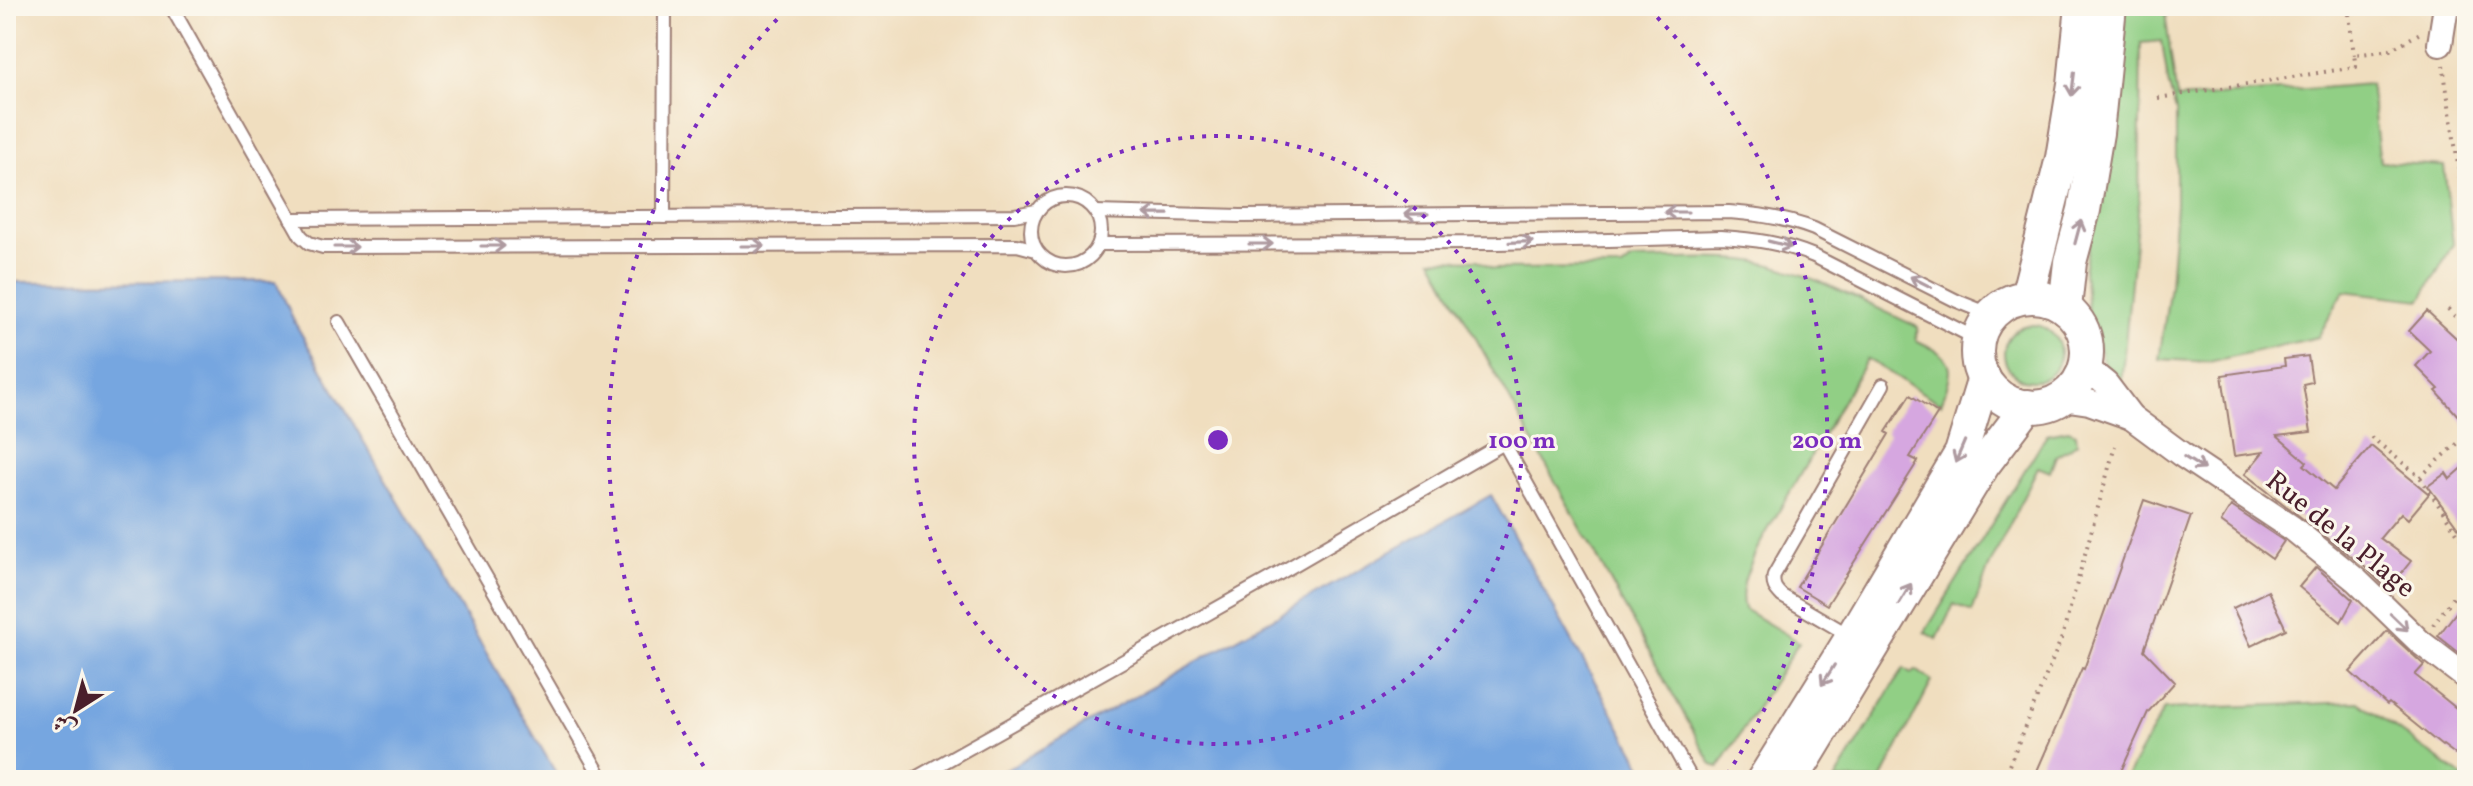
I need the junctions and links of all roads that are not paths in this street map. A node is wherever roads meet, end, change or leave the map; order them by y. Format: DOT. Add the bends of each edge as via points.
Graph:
graph roads {
  1 [pos="171,6"];
  2 [pos="665,6"];
  3 [pos="2082,6"];
  4 [pos="2110,6"];
  5 [pos="1036,211"];
  6 [pos="1096,212"];
  7 [pos="664,217"];
  8 [pos="291,219"];
  9 [pos="1099,244"];
  10 [pos="1036,250"];
  11 [pos="2027,297"];
  12 [pos="2065,308"];
  13 [pos="339,322"];
  14 [pos="1985,327"];
  15 [pos="2085,367"];
  16 [pos="1984,378"];
  17 [pos="1883,385"];
  18 [pos="2062,398"];
  19 [pos="2028,406"];
  20 [pos="2131,417"];
  21 [pos="1852,637"];
  22 [pos="2467,678"];
  23 [pos="603,780"];
  24 [pos="912,780"];
  25 [pos="1692,780"];
  26 [pos="1763,780"];
  27 [pos="1792,780"];
  1 -- 8 [label="lane"];
  2 -- 7 [label="lane"];
  3 -- 11 [label="main road, one-way" via="2062,158"];
  12 -- 4 [label="main road, one-way" via="2097,133"];
  5 -- 6 [label="lane" via="1052,199 1071,196"];
  5 -- 7 [label="lane"];
  5 -- 10 [label="lane" via="1030,230"];
  6 -- 9 [label="lane"];
  14 -- 6 [label="lane, one-way" via="1957,301 1814,229 1755,214"];
  7 -- 8 [label="lane"];
  8 -- 10 [label="lane, one-way" via="301,236 323,247 1017,245"];
  9 -- 10 [label="lane" via="1088,258 1070,266 1050,263"];
  9 -- 14 [label="lane, one-way" via="1742,238 1790,246"];
  11 -- 12 [label="main road"];
  11 -- 14 [label="main road" via="2008,303"];
  12 -- 15 [label="main road" via="2084,335"];
  13 -- 23 [label="lane"];
  14 -- 16 [label="main road" via="1978,359"];
  15 -- 18 [label="main road"];
  15 -- 20 [label="street"];
  16 -- 19 [label="main road" via="1998,394"];
  16 -- 21 [label="main road, one-way" via="1961,453"];
  17 -- 21 [label="lane" via="1773,581 1782,596"];
  18 -- 19 [label="main road"];
  18 -- 20 [label="street"];
  27 -- 19 [label="main road, one-way" via="1984,464"];
  20 -- 22 [label="street, Rue de la Plage, one-way" via="2292,528"];
  21 -- 26 [label="main road, one-way"];
  24 -- 25 [label="lane" via="1504,443"];
}
